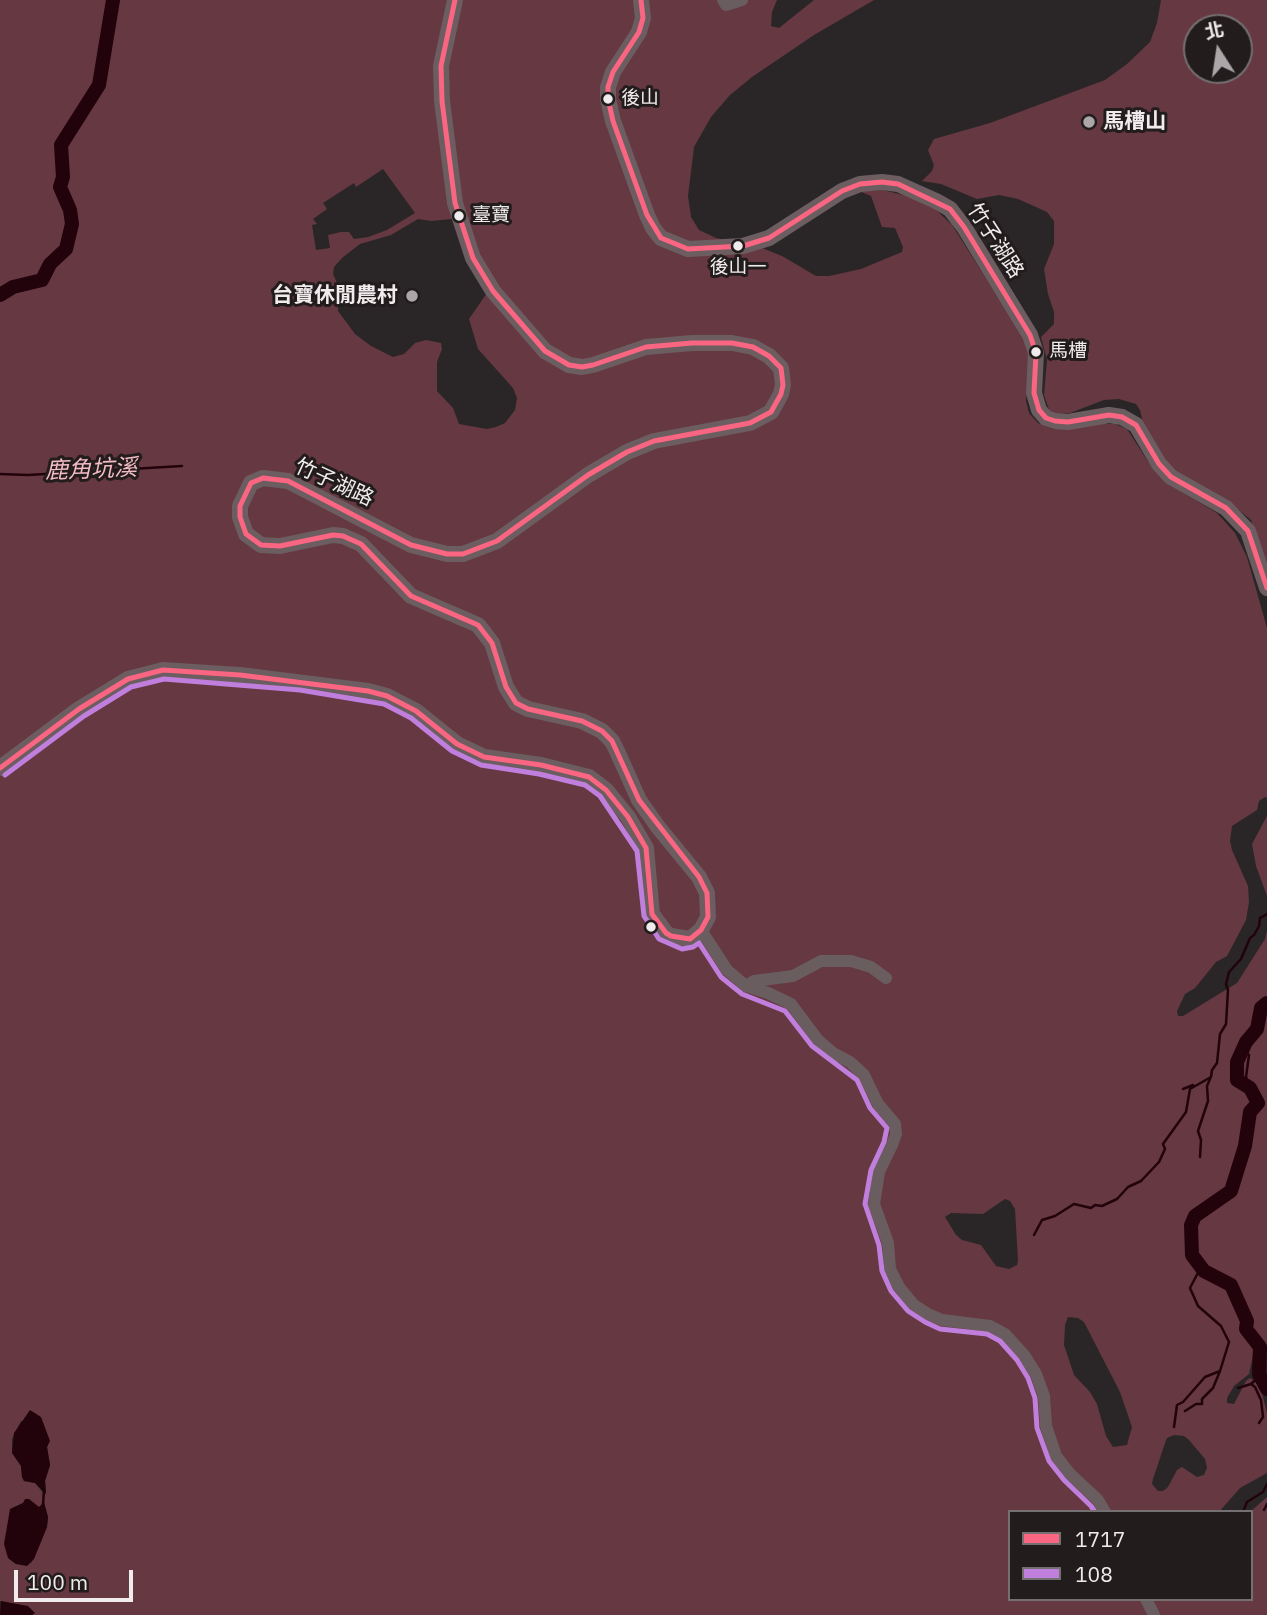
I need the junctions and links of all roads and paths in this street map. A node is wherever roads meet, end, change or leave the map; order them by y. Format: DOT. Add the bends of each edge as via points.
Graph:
graph roads {
  1 [pos="455,0"];
  2 [pos="641,0"];
  3 [pos="723,0"];
  4 [pos="742,0"];
  5 [pos="1267,588"];
  6 [pos="0,768"];
  7 [pos="701,930"];
  8 [pos="886,978"];
  9 [pos="746,986"];
  10 [pos="1104,1510"];
  1 -- 7 [label="main road, 竹子湖路" via="441,66 455,203 473,258 493,291 545,351 569,365 593,365 646,347 732,343 753,347 781,368 781,394 771,412 750,424 654,441 627,452 496,541 463,554 411,545 288,481 263,478 251,483 240,517 246,534 261,545 280,546 333,535 361,544 411,596 478,625 492,643 516,703 602,731 612,741 639,800 708,893 708,917"];
  2 -- 5 [label="main road, 竹子湖路" via="641,25 613,72 608,99 647,215 661,238 688,249 743,246 769,238 860,184 898,184 950,209 1030,335 1039,410 1055,422 1110,415 1136,425 1171,477 1226,508 1248,531"];
  3 -- 4 [label="street" via="726,5"];
  6 -- 7 [label="main road" via="128,679 163,670 368,691 416,711 457,744 484,757 589,777 628,817 646,848 652,914 671,936 690,939"];
  7 -- 9 [label="street" via="727,970"];
  8 -- 9 [label="street" via="851,961 821,961 793,975"];
  9 -- 10 [label="street" via="791,1004 818,1040 864,1075 895,1125 874,1204 899,1287 928,1314 990,1326 1005,1334 1037,1374 1056,1456"];
}
